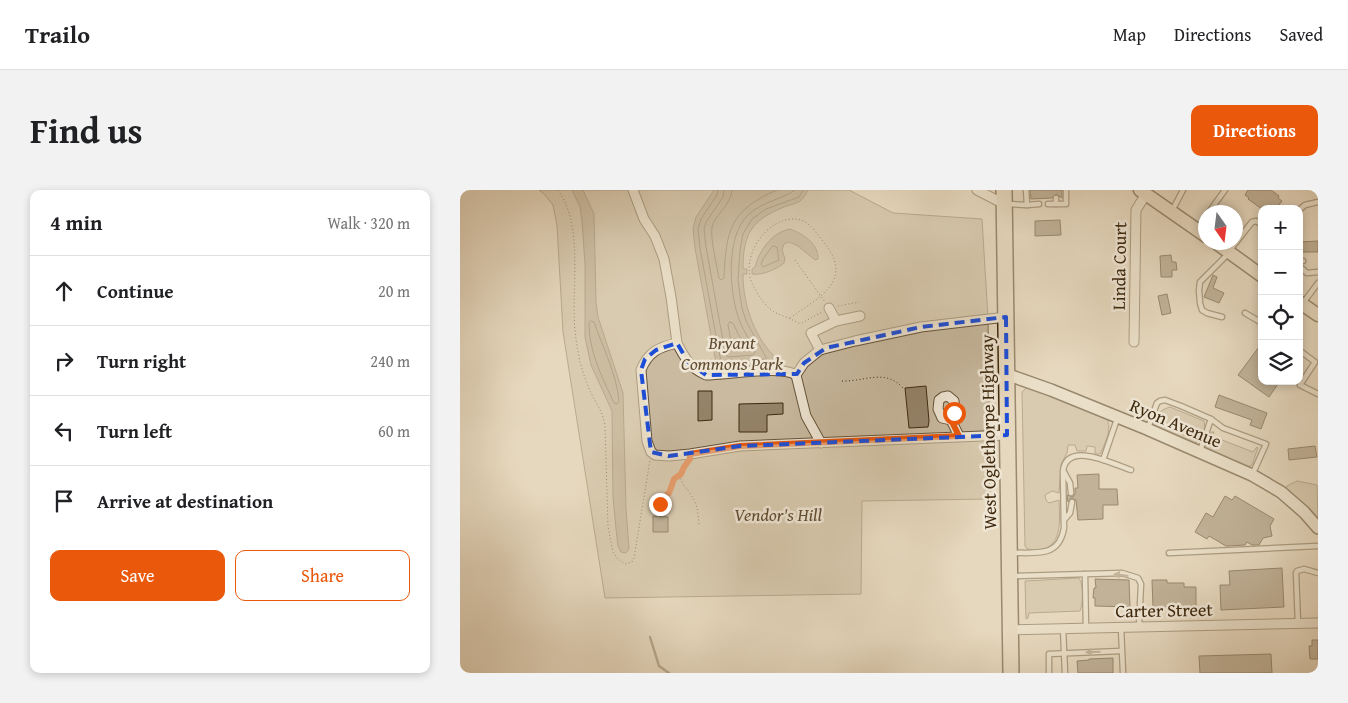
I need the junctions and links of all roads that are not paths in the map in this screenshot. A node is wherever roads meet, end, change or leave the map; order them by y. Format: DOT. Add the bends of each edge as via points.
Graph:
graph roads {
  1 [pos="634,190"];
  2 [pos="977,190"];
  3 [pos="1026,190"];
  4 [pos="1066,190"];
  5 [pos="1183,190"];
  6 [pos="1225,190"];
  7 [pos="1143,192"];
  8 [pos="1004,197"];
  9 [pos="1056,198"];
  10 [pos="1318,202"];
  11 [pos="1035,203"];
  12 [pos="1027,204"];
  13 [pos="1048,204"];
  14 [pos="1056,204"];
  15 [pos="1214,205"];
  16 [pos="1303,207"];
  17 [pos="1171,212"];
  18 [pos="1258,222"];
  19 [pos="1198,231"];
  20 [pos="1226,250"];
  21 [pos="1229,252"];
  22 [pos="1303,270"];
  23 [pos="1318,272"];
  24 [pos="1258,273"];
  25 [pos="1318,283"];
  26 [pos="1303,301"];
  27 [pos="1303,304"];
  28 [pos="829,308"];
  29 [pos="1245,313"];
  30 [pos="1318,315"];
  31 [pos="860,316"];
  32 [pos="1006,317"];
  33 [pos="1222,317"];
  34 [pos="836,320"];
  35 [pos="1258,321"];
  36 [pos="1134,342"];
  37 [pos="677,343"];
  38 [pos="820,350"];
  39 [pos="1303,353"];
  40 [pos="1006,374"];
  41 [pos="796,375"];
  42 [pos="1303,380"];
  43 [pos="1300,385"];
  44 [pos="1318,394"];
  45 [pos="1118,417"];
  46 [pos="1211,419"];
  47 [pos="951,420"];
  48 [pos="1147,429"];
  49 [pos="959,436"];
  50 [pos="1007,436"];
  51 [pos="821,443"];
  52 [pos="1200,451"];
  53 [pos="1104,460"];
  54 [pos="1131,470"];
  55 [pos="1063,471"];
  56 [pos="1252,475"];
  57 [pos="1071,493"];
  58 [pos="1072,502"];
  59 [pos="1064,520"];
  60 [pos="1318,528"];
  61 [pos="1318,546"];
  62 [pos="1169,553"];
  63 [pos="1009,554"];
  64 [pos="1318,573"];
  65 [pos="1084,574"];
  66 [pos="1009,576"];
  67 [pos="1298,623"];
  68 [pos="1318,623"];
  69 [pos="1139,626"];
  70 [pos="1121,627"];
  71 [pos="1063,628"];
  72 [pos="1086,628"];
  73 [pos="1010,630"];
  74 [pos="1121,651"];
  75 [pos="1064,653"];
  76 [pos="1011,673"];
  77 [pos="1049,673"];
  78 [pos="1064,673"];
  79 [pos="1123,673"];
  1 -- 37 [label="street" via="664,259"];
  2 -- 8 [label="street"];
  3 -- 12 [label="lane"];
  4 -- 14 [label="lane" via="1066,204"];
  5 -- 17 [label="lane"];
  6 -- 15 [label="lane"];
  7 -- 17 [label="main road"];
  7 -- 36 [label="street, Linda Court" via="1136,210"];
  8 -- 12 [label="lane"];
  8 -- 32 [label="highway, West Oglethorpe Highway"];
  9 -- 14 [label="lane"];
  10 -- 16 [label="lane"];
  11 -- 12 [label="lane"];
  13 -- 14 [label="lane"];
  17 -- 19 [label="main road"];
  18 -- 21 [label="lane" via="1252,222"];
  20 -- 21 [label="main road"];
  21 -- 24 [label="main road"];
  21 -- 33 [label="lane" via="1200,282 1199,290 1202,310"];
  22 -- 23 [label="lane" via="1307,273"];
  25 -- 26 [label="lane"];
  27 -- 30 [label="main road"];
  28 -- 34 [label="street"];
  29 -- 35 [label="lane"];
  31 -- 34 [label="street"];
  32 -- 38 [label="street" via="921,327"];
  32 -- 40 [label="highway, West Oglethorpe Highway"];
  34 -- 38 [label="street" via="811,333"];
  37 -- 41 [label="street" via="688,362 706,375 775,371"];
  37 -- 51 [label="street" via="656,350 645,359 642,370 647,441 655,455 690,454 740,446"];
  38 -- 41 [label="street" via="804,363"];
  39 -- 42 [label="lane" via="1315,362"];
  40 -- 45 [label="street, Ryon Avenue"];
  40 -- 50 [label="highway, West Oglethorpe Highway"];
  41 -- 51 [label="street" via="806,416"];
  43 -- 44 [label="lane"];
  45 -- 48 [label="street, Ryon Avenue"];
  45 -- 53 [label="lane"];
  46 -- 48 [label="lane" via="1160,400"];
  46 -- 52 [label="lane"];
  46 -- 56 [label="lane" via="1223,428 1266,444"];
  47 -- 49 [label="street"];
  48 -- 52 [label="street, Ryon Avenue"];
  49 -- 50 [label="street"];
  49 -- 51 [label="street"];
  50 -- 63 [label="highway, West Oglethorpe Highway"];
  52 -- 56 [label="street, Ryon Avenue"];
  53 -- 54 [label="lane"];
  53 -- 55 [label="lane" via="1074,456 1066,462"];
  55 -- 57 [label="lane"];
  55 -- 59 [label="lane"];
  56 -- 60 [label="street, Ryon Avenue" via="1281,492"];
  58 -- 59 [label="lane" via="1070,513"];
  59 -- 63 [label="lane" via="1062,536 1054,549"];
  61 -- 62 [label="lane"];
  63 -- 66 [label="highway, West Oglethorpe Highway"];
  64 -- 67 [label="lane" via="1304,569 1296,573"];
  65 -- 66 [label="lane"];
  69 -- 65 [label="lane, one-way" via="1138,578 1122,573"];
  65 -- 72 [label="lane"];
  66 -- 73 [label="highway, West Oglethorpe Highway"];
  67 -- 68 [label="street, Carter Street"];
  67 -- 69 [label="street, Carter Street"];
  69 -- 70 [label="street, Carter Street"];
  70 -- 72 [label="street, Carter Street"];
  70 -- 74 [label="lane"];
  71 -- 72 [label="street, Carter Street"];
  71 -- 73 [label="street, Carter Street"];
  71 -- 75 [label="lane"];
  73 -- 76 [label="highway, West Oglethorpe Highway"];
  74 -- 75 [label="lane, one-way"];
  74 -- 79 [label="lane"];
  75 -- 77 [label="lane" via="1049,654"];
  75 -- 78 [label="lane"];
}
